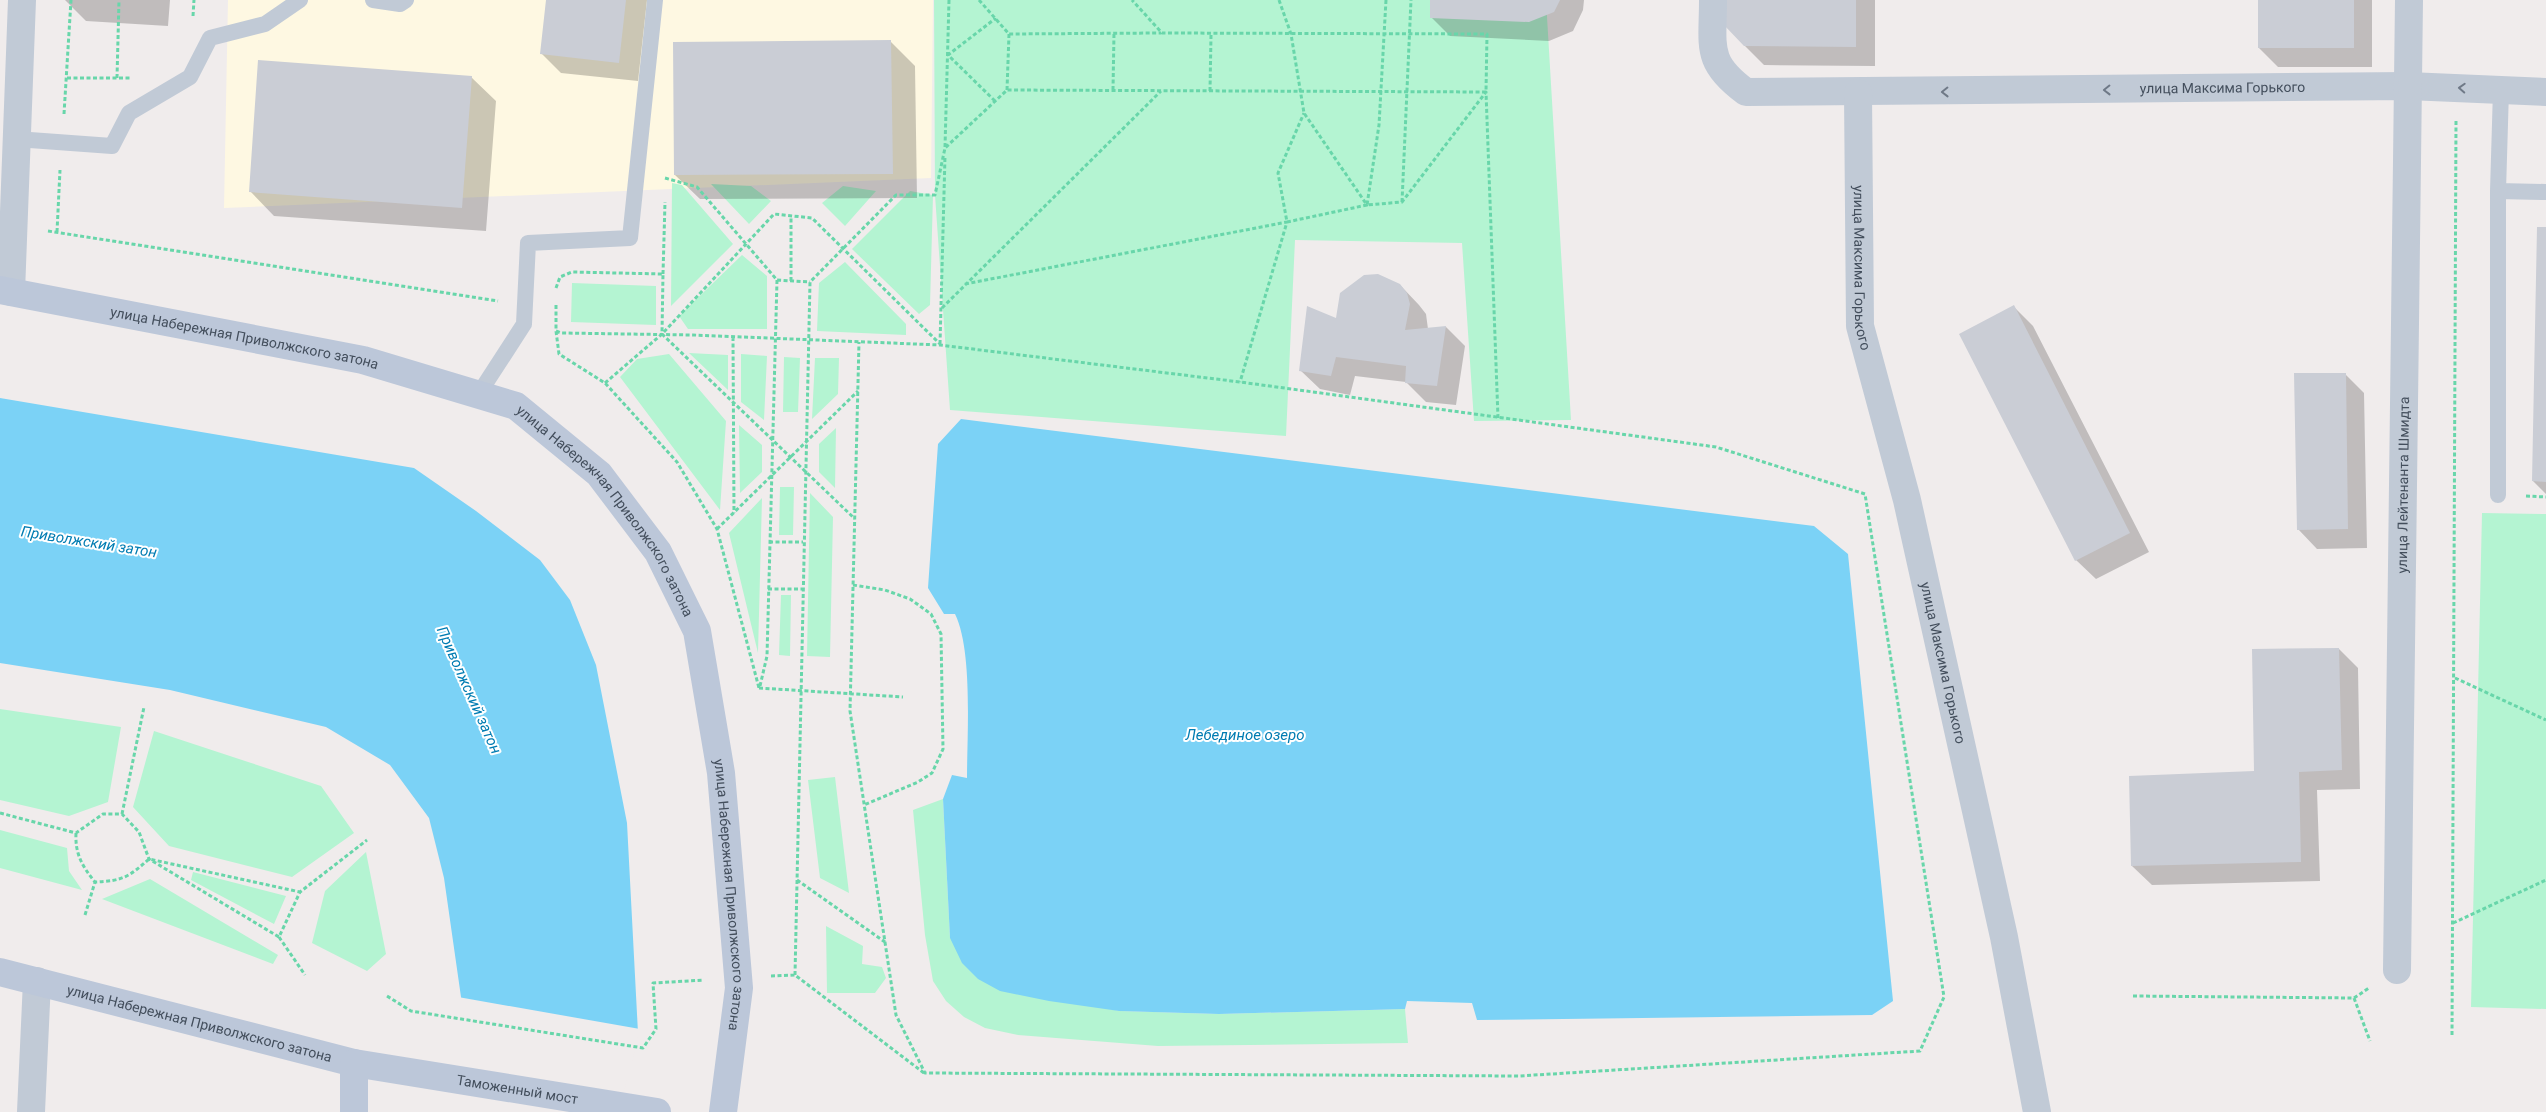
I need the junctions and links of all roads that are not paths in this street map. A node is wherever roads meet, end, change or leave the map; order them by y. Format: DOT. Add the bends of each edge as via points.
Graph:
graph roads {
  1 [pos="22,0"];
  2 [pos="300,0"];
  3 [pos="373,0"];
  4 [pos="406,0"];
  5 [pos="655,0"];
  6 [pos="1713,0"];
  7 [pos="2409,0"];
  8 [pos="2408,86"];
  9 [pos="2501,90"];
  10 [pos="2546,92"];
  11 [pos="1858,93"];
  12 [pos="16,139"];
  13 [pos="2498,191"];
  14 [pos="2546,192"];
  15 [pos="5,291"];
  16 [pos="478,395"];
  17 [pos="2498,495"];
  18 [pos="2397,970"];
  19 [pos="0,972"];
  20 [pos="37,981"];
  21 [pos="354,1063"];
  22 [pos="401,1070"];
  23 [pos="645,1110"];
  24 [pos="31,1112"];
  25 [pos="354,1112"];
  26 [pos="723,1112"];
  27 [pos="2036,1112"];
  1 -- 12 [label="street"];
  2 -- 12 [label="lane" via="266,24 210,38 190,77 129,113 112,146"];
  3 -- 4 [label="lane" via="400,4"];
  5 -- 16 [label="lane" via="630,238 528,243 524,324"];
  6 -- 11 [label="street" via="1713,55 1727,76 1746,92"];
  7 -- 8 [label="street, улица Лейтенанта Шмидта"];
  9 -- 8 [label="street, улица Максима Горького, one-way"];
  8 -- 11 [label="street, улица Максима Горького, one-way"];
  8 -- 18 [label="street, улица Лейтенанта Шмидта"];
  9 -- 10 [label="street, улица Максима Горького"];
  9 -- 13 [label="lane"];
  11 -- 27 [label="street, улица Максима Горького" via="1860,326 1910,509 2004,937"];
  12 -- 15 [label="street" via="13,228"];
  13 -- 14 [label="lane"];
  13 -- 17 [label="lane"];
  15 -- 16 [label="main road, улица Набережная Приволжского затона" via="363,360"];
  16 -- 26 [label="main road, улица Набережная Приволжского затона" via="516,406 599,474 658,552 697,631 721,773 739,988"];
  19 -- 20 [label="main road, улица Набережная Приволжского затона"];
  20 -- 21 [label="main road, улица Набережная Приволжского затона"];
  20 -- 24 [label="street"];
  21 -- 22 [label="main road, улица Набережная Приволжского затона"];
  21 -- 25 [label="main road"];
  22 -- 23 [label="main road, Таможенный мост"];
}
